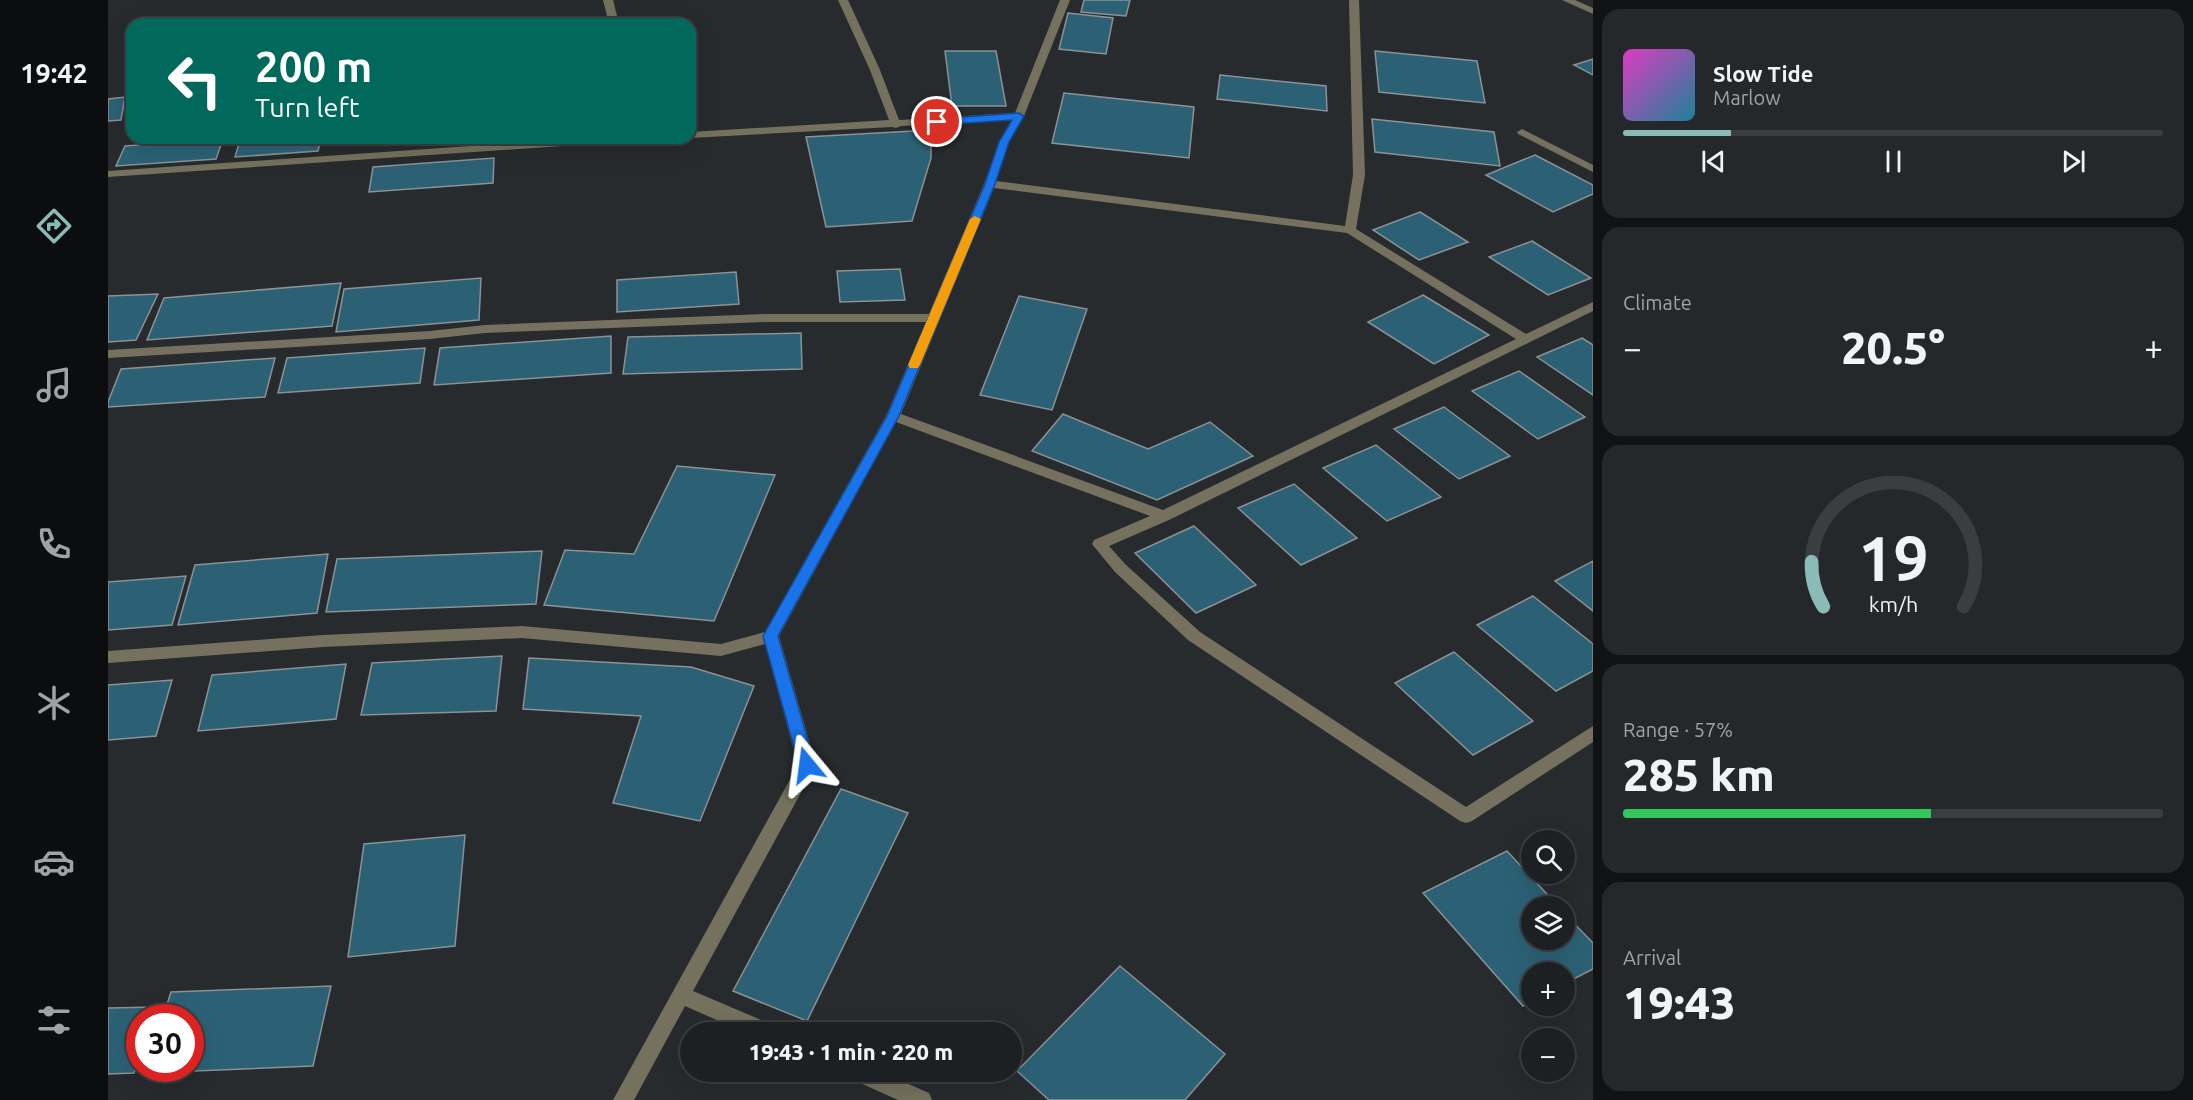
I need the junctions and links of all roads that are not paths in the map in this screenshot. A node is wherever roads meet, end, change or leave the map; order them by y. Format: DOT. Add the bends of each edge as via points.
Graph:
graph roads {
  1 [pos="608,0"];
  2 [pos="843,0"];
  3 [pos="1065,0"];
  4 [pos="1354,0"];
  5 [pos="1567,0"];
  6 [pos="1593,11"];
  7 [pos="612,18"];
  8 [pos="1019,116"];
  9 [pos="896,124"];
  10 [pos="1522,132"];
  11 [pos="696,135"];
  12 [pos="547,144"];
  13 [pos="1593,170"];
  14 [pos="108,174"];
  15 [pos="990,184"];
  16 [pos="1350,230"];
  17 [pos="1593,306"];
  18 [pos="934,318"];
  19 [pos="1525,339"];
  20 [pos="108,354"];
  21 [pos="893,416"];
  22 [pos="1164,516"];
  23 [pos="771,636"];
  24 [pos="108,657"];
  25 [pos="1593,733"];
  26 [pos="681,995"];
  27 [pos="743,1022"];
  28 [pos="881,1082"];
  29 [pos="623,1100"];
  30 [pos="922,1100"];
  1 -- 7 [label="street"];
  2 -- 9 [label="street"];
  3 -- 8 [label="street"];
  4 -- 16 [label="street" via="1359,175"];
  5 -- 6 [label="street"];
  8 -- 9 [label="street"];
  8 -- 15 [label="street" via="1004,142"];
  9 -- 11 [label="street"];
  10 -- 13 [label="street"];
  12 -- 14 [label="street"];
  15 -- 16 [label="street"];
  15 -- 18 [label="street"];
  16 -- 19 [label="street"];
  17 -- 19 [label="street"];
  18 -- 20 [label="street" via="767,318 509,328"];
  18 -- 21 [label="street"];
  19 -- 22 [label="street"];
  21 -- 22 [label="street"];
  21 -- 23 [label="street"];
  22 -- 25 [label="street" via="1100,544 1120,568 1194,636 1466,816"];
  23 -- 24 [label="street" via="721,650 522,632 323,641"];
  23 -- 26 [label="street" via="807,765"];
  26 -- 27 [label="street"];
  26 -- 29 [label="street"];
  28 -- 30 [label="street"];
}
